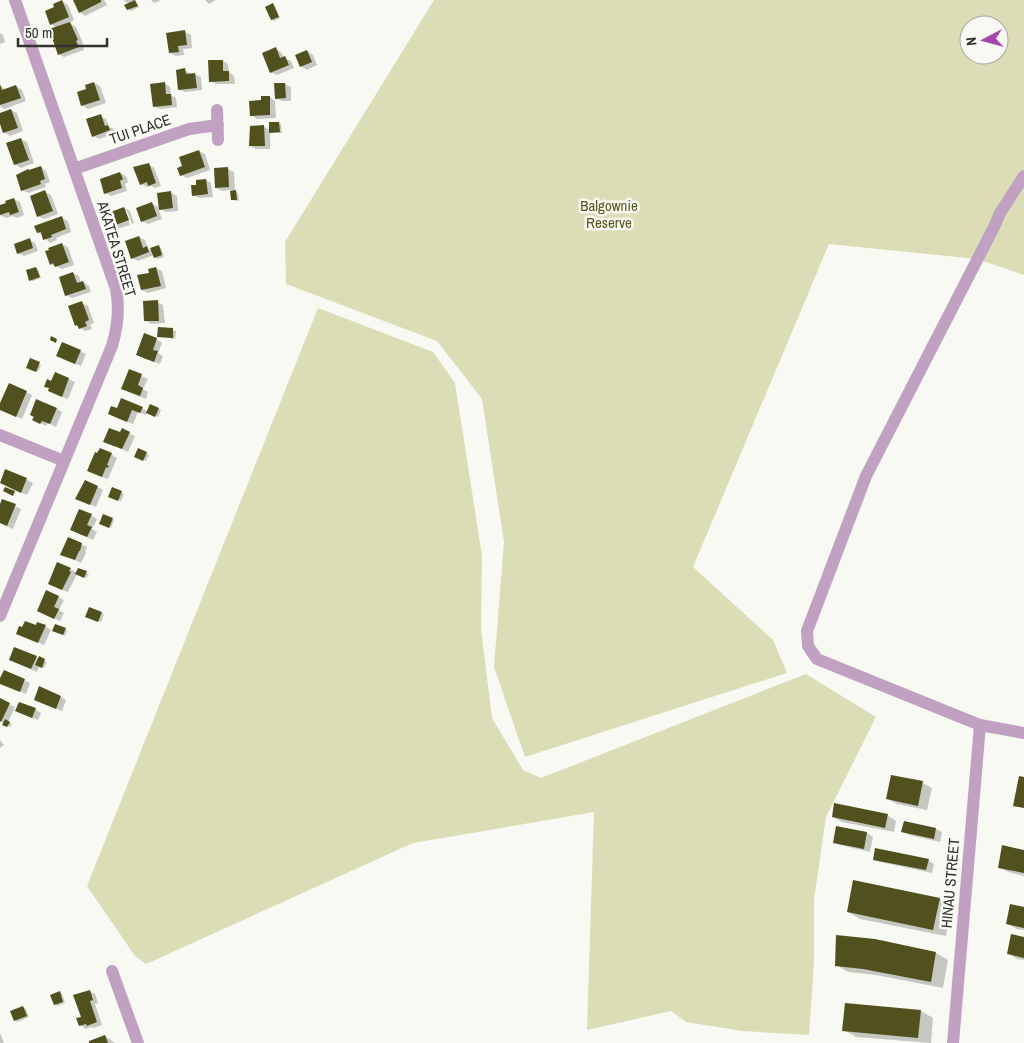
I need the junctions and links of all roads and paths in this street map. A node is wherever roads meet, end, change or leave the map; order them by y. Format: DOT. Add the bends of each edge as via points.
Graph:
graph roads {
  1 [pos="15,0"];
  2 [pos="217,110"];
  3 [pos="218,125"];
  4 [pos="218,140"];
  5 [pos="74,169"];
  6 [pos="1024,176"];
  7 [pos="0,435"];
  8 [pos="64,461"];
  9 [pos="0,616"];
  10 [pos="980,725"];
  11 [pos="1024,733"];
  12 [pos="112,971"];
  13 [pos="138,1043"];
  14 [pos="953,1043"];
  1 -- 5 [label="street, AKATEA STREET"];
  2 -- 3 [label="street"];
  3 -- 4 [label="street"];
  3 -- 5 [label="street, TUI PLACE" via="189,128"];
  5 -- 8 [label="street, AKATEA STREET" via="116,289 119,315 112,346"];
  6 -- 10 [label="street" via="1000,212 866,476 807,631 808,646 817,659"];
  7 -- 8 [label="street"];
  8 -- 9 [label="street, AKATEA STREET"];
  10 -- 11 [label="street"];
  10 -- 14 [label="street, HINAU STREET"];
  12 -- 13 [label="street"];
}
